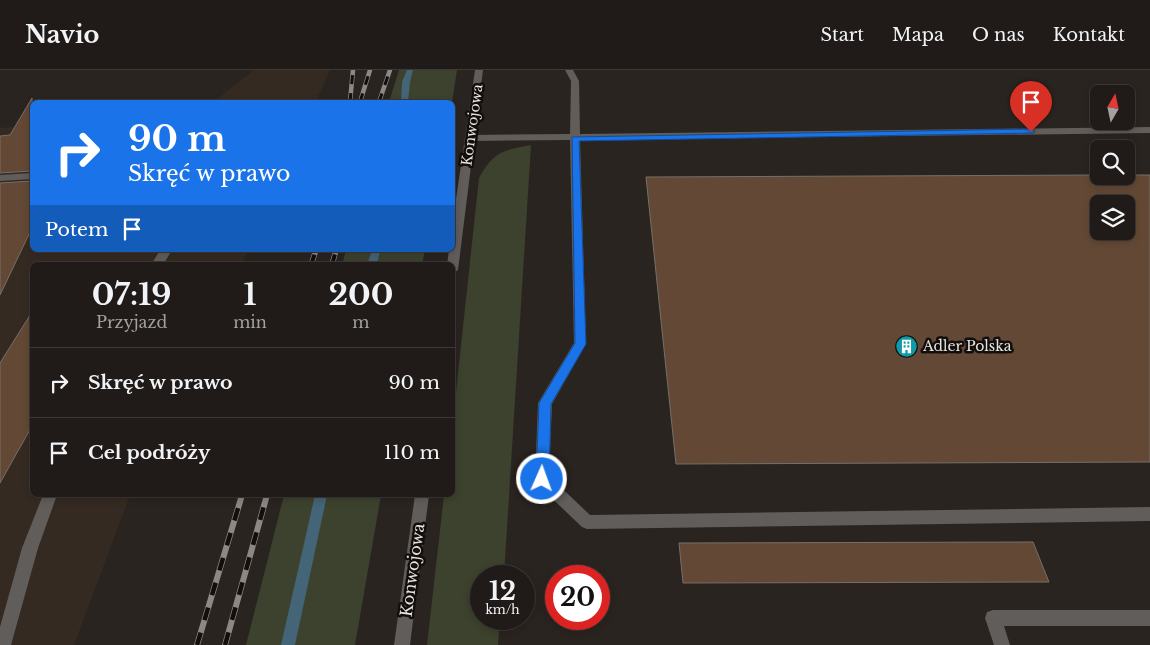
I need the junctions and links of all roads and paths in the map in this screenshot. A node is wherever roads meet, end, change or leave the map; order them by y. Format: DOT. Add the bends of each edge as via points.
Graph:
graph roads {
  1 [pos="479,70"];
  2 [pos="569,70"];
  3 [pos="1150,130"];
  4 [pos="470,138"];
  5 [pos="575,138"];
  6 [pos="30,176"];
  7 [pos="0,178"];
  8 [pos="455,248"];
  9 [pos="49,497"];
  10 [pos="422,497"];
  11 [pos="1150,514"];
  12 [pos="1150,618"];
  13 [pos="2,645"];
  14 [pos="402,645"];
  15 [pos="1002,645"];
  1 -- 4 [label="street, Konwojowa"];
  2 -- 5 [label="street" via="575,81"];
  3 -- 5 [label="street"];
  4 -- 5 [label="street"];
  4 -- 8 [label="street, Konwojowa"];
  5 -- 11 [label="street" via="580,344 545,403 542,479 587,522"];
  6 -- 7 [label="street"];
  9 -- 13 [label="street" via="30,548"];
  10 -- 14 [label="street, Konwojowa"];
  12 -- 15 [label="street" via="993,618"];
}
